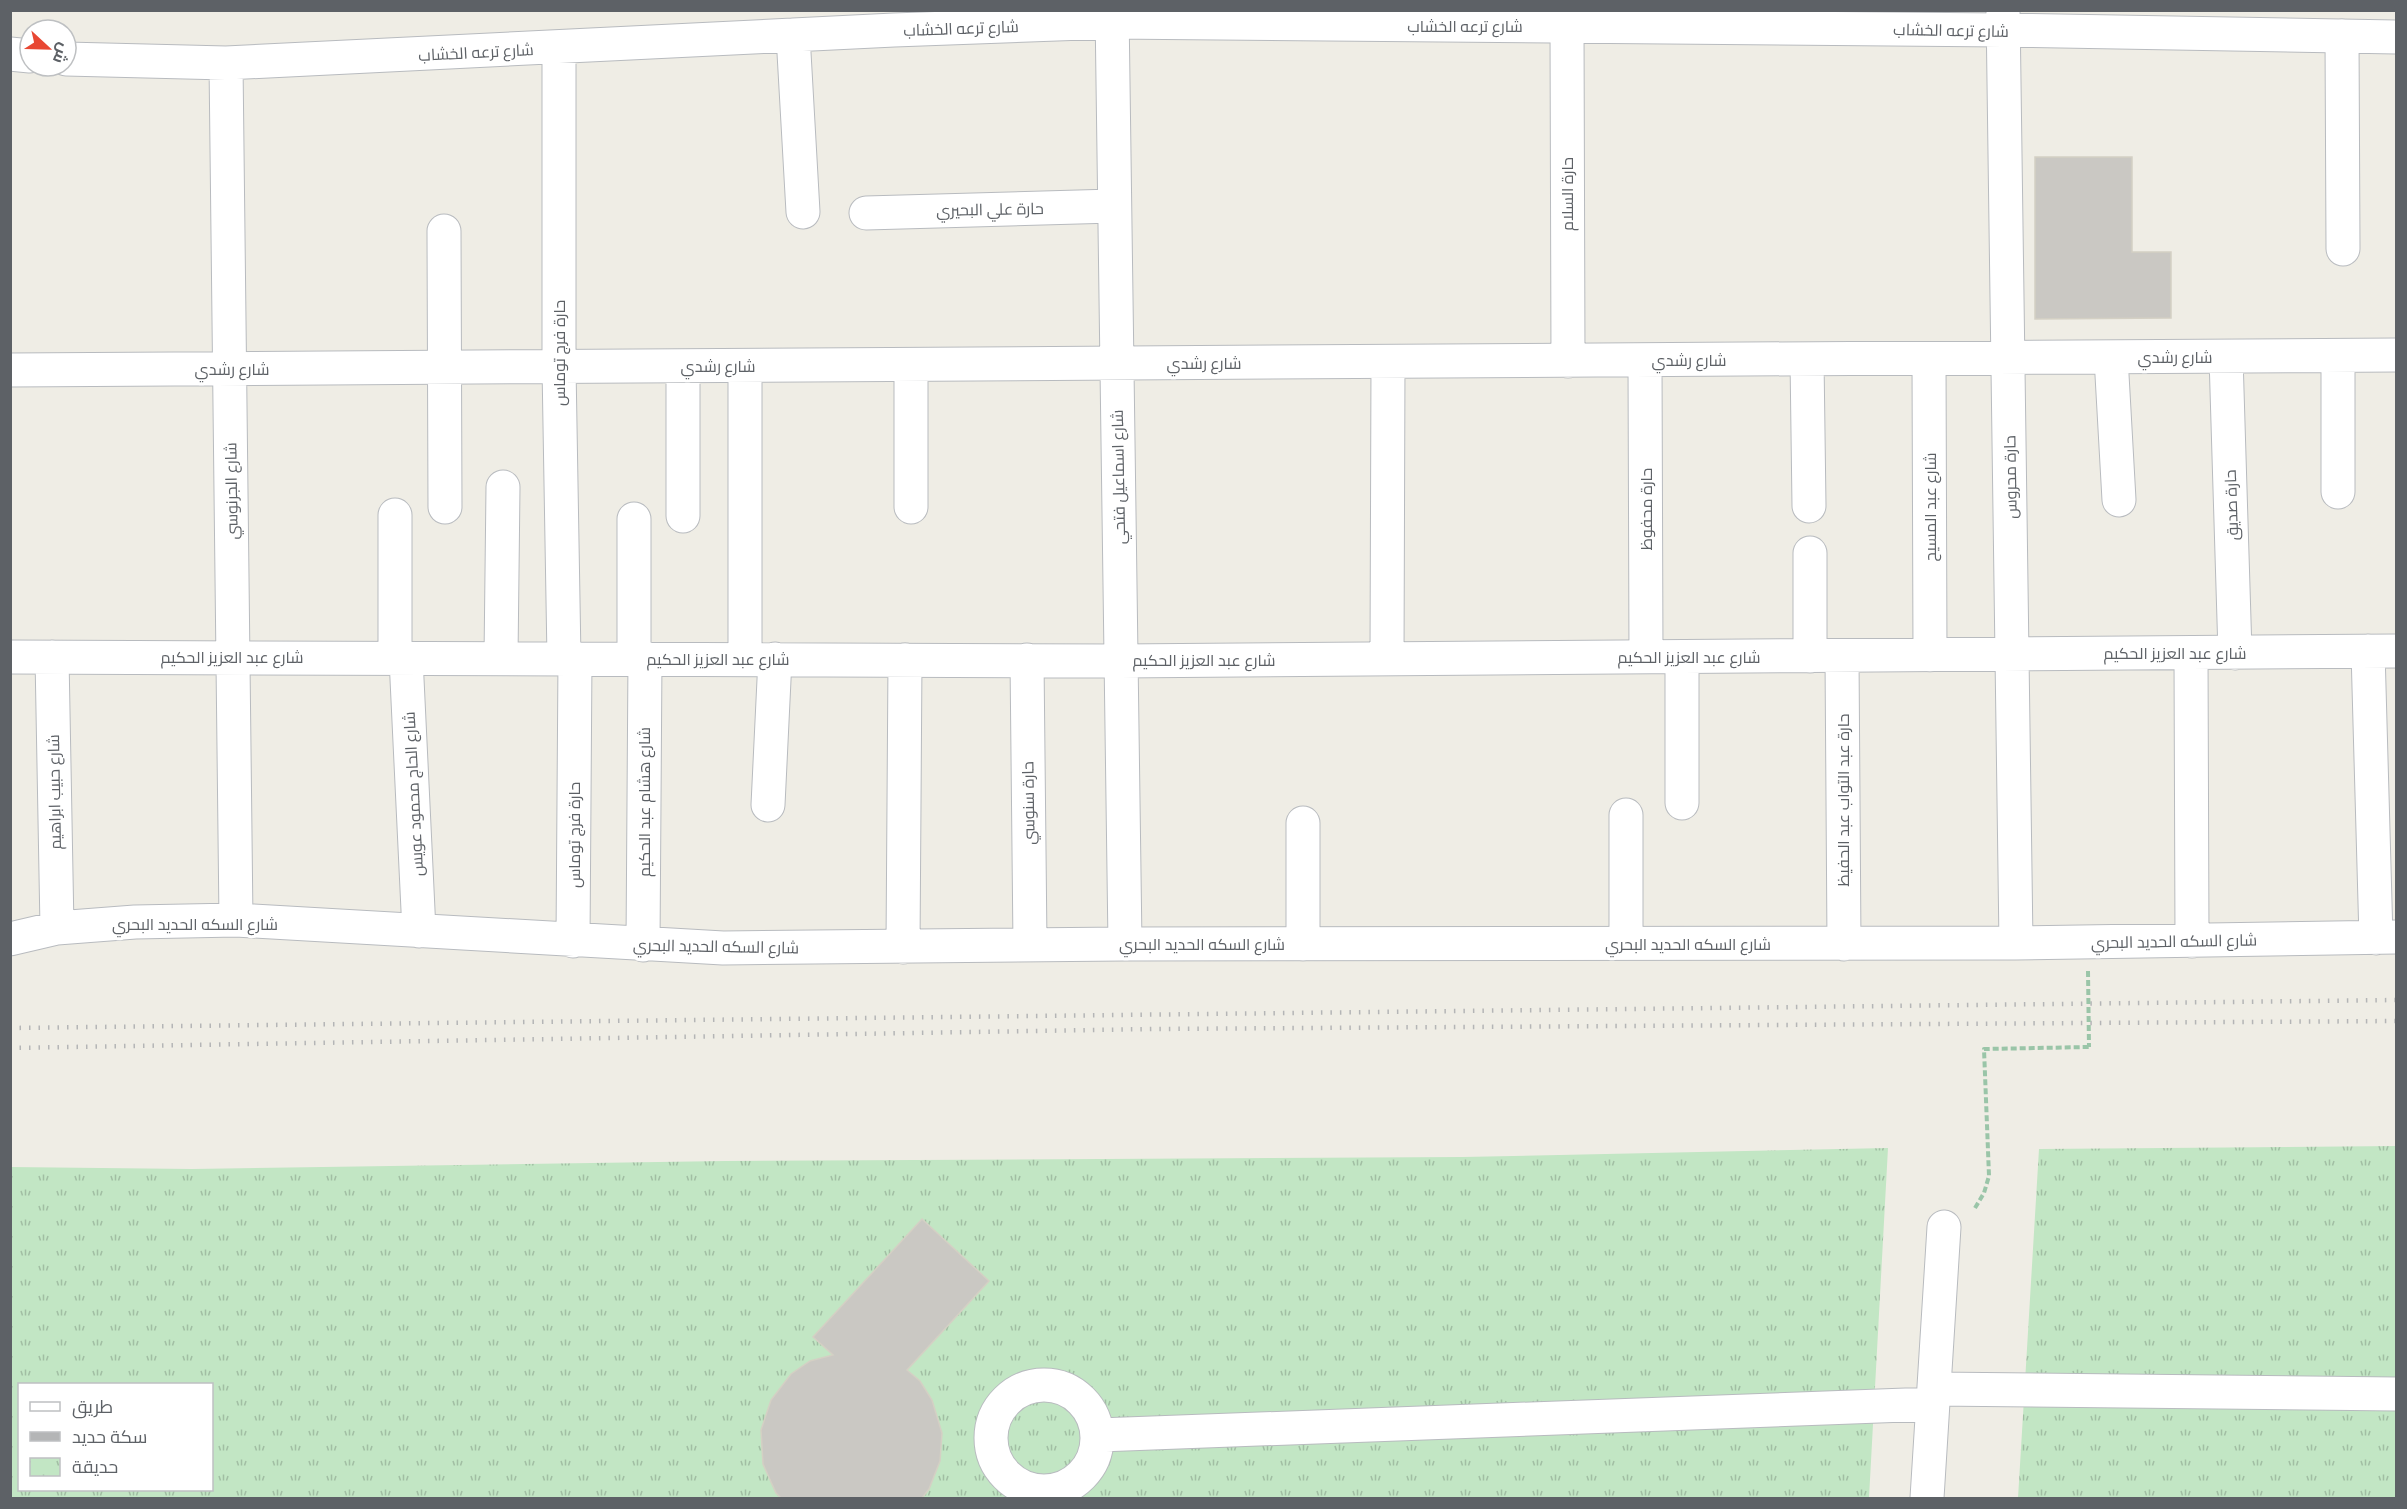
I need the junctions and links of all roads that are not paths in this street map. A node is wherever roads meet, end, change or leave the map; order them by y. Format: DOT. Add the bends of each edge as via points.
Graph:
graph roads {
  1 [pos="1112,16"];
  2 [pos="2003,20"];
  3 [pos="1567,26"];
  4 [pos="794,35"];
  5 [pos="2342,36"];
  6 [pos="2397,37"];
  7 [pos="559,48"];
  8 [pos="78,59"];
  9 [pos="226,63"];
  10 [pos="1114,206"];
  11 [pos="803,212"];
  12 [pos="866,213"];
  13 [pos="444,231"];
  14 [pos="2343,249"];
  15 [pos="2338,356"];
  16 [pos="2397,356"];
  17 [pos="2111,357"];
  18 [pos="2226,357"];
  19 [pos="2008,358"];
  20 [pos="1807,359"];
  21 [pos="1929,359"];
  22 [pos="1568,361"];
  23 [pos="1645,361"];
  24 [pos="1388,362"];
  25 [pos="1117,364"];
  26 [pos="911,365"];
  27 [pos="683,366"];
  28 [pos="745,366"];
  29 [pos="559,367"];
  30 [pos="444,368"];
  31 [pos="230,369"];
  32 [pos="10,370"];
  33 [pos="503,487"];
  34 [pos="2338,492"];
  35 [pos="2119,500"];
  36 [pos="1809,506"];
  37 [pos="445,507"];
  38 [pos="911,507"];
  39 [pos="395,515"];
  40 [pos="683,516"];
  41 [pos="634,519"];
  42 [pos="1810,553"];
  43 [pos="2382,651"];
  44 [pos="2191,653"];
  45 [pos="2235,653"];
  46 [pos="2012,654"];
  47 [pos="1930,655"];
  48 [pos="1810,656"];
  49 [pos="1842,656"];
  50 [pos="10,657"];
  51 [pos="52,657"];
  52 [pos="233,657"];
  53 [pos="401,657"];
  54 [pos="1646,657"];
  55 [pos="1682,657"];
  56 [pos="501,658"];
  57 [pos="569,658"];
  58 [pos="639,658"];
  59 [pos="760,659"];
  60 [pos="1387,659"];
  61 [pos="905,660"];
  62 [pos="1027,660"];
  63 [pos="1120,661"];
  64 [pos="1682,803"];
  65 [pos="768,805"];
  66 [pos="1626,814"];
  67 [pos="1303,823"];
  68 [pos="237,920"];
  69 [pos="57,928"];
  70 [pos="419,932"];
  71 [pos="2386,938"];
  72 [pos="10,939"];
  73 [pos="2192,940"];
  74 [pos="573,941"];
  75 [pos="2016,943"];
  76 [pos="1125,944"];
  77 [pos="1303,944"];
  78 [pos="1626,944"];
  79 [pos="1844,944"];
  80 [pos="643,945"];
  81 [pos="1030,945"];
  82 [pos="903,947"];
  83 [pos="1944,1227"];
  84 [pos="2397,1394"];
  85 [pos="1934,1397"];
  86 [pos="1099,1436"];
  87 [pos="1071,1491"];
  88 [pos="1927,1498"];
  1 -- 3 [label="street, شارع ترعه الخشاب"];
  1 -- 4 [label="street, شارع ترعه الخشاب"];
  1 -- 10 [label="street, شارع اسماعيل فتحي"];
  2 -- 3 [label="street, شارع ترعه الخشاب"];
  2 -- 5 [label="street, شارع ترعه الخشاب"];
  2 -- 19 [label="street, حارة محروس"];
  3 -- 22 [label="street, حارة السلام"];
  4 -- 7 [label="street, شارع ترعه الخشاب"];
  4 -- 11 [label="street"];
  5 -- 6 [label="street, شارع ترعه الخشاب"];
  5 -- 14 [label="street"];
  7 -- 9 [label="street, شارع ترعه الخشاب"];
  7 -- 29 [label="street, حارة فرج توماس"];
  8 -- 9 [label="street, شارع ترعه الخشاب"];
  9 -- 31 [label="street, شارع الجرنوسي"];
  10 -- 12 [label="street, حارة علي البحيري"];
  10 -- 25 [label="street, شارع اسماعيل فتحي"];
  13 -- 30 [label="street"];
  15 -- 16 [label="street, شارع رشدي"];
  15 -- 18 [label="street, شارع رشدي"];
  15 -- 34 [label="street"];
  17 -- 18 [label="street, شارع رشدي"];
  17 -- 19 [label="street, شارع رشدي"];
  17 -- 35 [label="street"];
  18 -- 45 [label="street, حارة صديق"];
  19 -- 21 [label="street, شارع رشدي"];
  19 -- 46 [label="street, حارة محروس"];
  20 -- 21 [label="street, شارع رشدي"];
  20 -- 23 [label="street, شارع رشدي"];
  20 -- 36 [label="street"];
  21 -- 47 [label="street, شارع عبد المسيح"];
  22 -- 23 [label="street, شارع رشدي"];
  22 -- 24 [label="street, شارع رشدي"];
  23 -- 54 [label="street, حارة محفوظ"];
  24 -- 25 [label="street, شارع رشدي"];
  24 -- 60 [label="street"];
  25 -- 26 [label="street, شارع رشدي"];
  25 -- 63 [label="street, شارع اسماعيل فتحي"];
  26 -- 28 [label="street, شارع رشدي"];
  26 -- 38 [label="street"];
  27 -- 28 [label="street, شارع رشدي"];
  27 -- 29 [label="street, شارع رشدي"];
  27 -- 40 [label="street"];
  28 -- 59 [label="street"];
  29 -- 30 [label="street, شارع رشدي"];
  29 -- 57 [label="street, حارة فرج توماس"];
  30 -- 31 [label="street, شارع رشدي"];
  30 -- 37 [label="street"];
  31 -- 32 [label="street, شارع رشدي"];
  31 -- 52 [label="street, شارع الجرنوسي"];
  33 -- 56 [label="street"];
  39 -- 53 [label="street, شارع الحاج محمود عويس"];
  41 -- 58 [label="street, شارع هشام عبد الحكيم"];
  42 -- 48 [label="street"];
  43 -- 45 [label="street, شارع عبد العزيز الحكيم"];
  43 -- 71 [label="street"];
  44 -- 45 [label="street, شارع عبد العزيز الحكيم"];
  44 -- 46 [label="street, شارع عبد العزيز الحكيم"];
  44 -- 73 [label="street"];
  46 -- 47 [label="street, شارع عبد العزيز الحكيم"];
  46 -- 75 [label="street, حارة محروس"];
  47 -- 49 [label="street, شارع عبد العزيز الحكيم"];
  48 -- 49 [label="street, شارع عبد العزيز الحكيم"];
  48 -- 55 [label="street, شارع عبد العزيز الحكيم"];
  49 -- 79 [label="street, حارة عبد التواب عبد الحفيظ"];
  50 -- 51 [label="street, شارع عبد العزيز الحكيم"];
  51 -- 52 [label="street, شارع عبد العزيز الحكيم"];
  51 -- 69 [label="street, شارع حبيب ابراهيم"];
  52 -- 53 [label="street, شارع عبد العزيز الحكيم"];
  52 -- 68 [label="street, شارع الجرنوسي"];
  53 -- 56 [label="street, شارع عبد العزيز الحكيم"];
  53 -- 70 [label="street, شارع الحاج محمود عويس"];
  54 -- 55 [label="street, شارع عبد العزيز الحكيم"];
  54 -- 60 [label="street, شارع عبد العزيز الحكيم"];
  55 -- 64 [label="street"];
  56 -- 57 [label="street, شارع عبد العزيز الحكيم"];
  57 -- 58 [label="street, شارع عبد العزيز الحكيم"];
  57 -- 74 [label="street, حارة فرج توماس"];
  58 -- 59 [label="street, شارع عبد العزيز الحكيم"];
  58 -- 80 [label="street, شارع هشام عبد الحكيم"];
  59 -- 61 [label="street, شارع عبد العزيز الحكيم"];
  59 -- 65 [label="street"];
  60 -- 63 [label="street, شارع عبد العزيز الحكيم"];
  61 -- 62 [label="street, شارع عبد العزيز الحكيم"];
  61 -- 82 [label="street"];
  62 -- 63 [label="street, شارع عبد العزيز الحكيم"];
  62 -- 81 [label="street, حارة سنوسي"];
  63 -- 76 [label="street, شارع اسماعيل فتحي"];
  66 -- 78 [label="street"];
  67 -- 77 [label="street"];
  68 -- 69 [label="street, شارع السكه الحديد البحري"];
  68 -- 70 [label="street, شارع السكه الحديد البحري"];
  69 -- 72 [label="street, شارع السكه الحديد البحري"];
  70 -- 74 [label="street, شارع السكه الحديد البحري"];
  71 -- 73 [label="street, شارع السكه الحديد البحري"];
  73 -- 75 [label="street, شارع السكه الحديد البحري"];
  74 -- 80 [label="street, شارع السكه الحديد البحري"];
  75 -- 79 [label="street, شارع السكه الحديد البحري"];
  76 -- 77 [label="street, شارع السكه الحديد البحري"];
  76 -- 81 [label="street, شارع السكه الحديد البحري"];
  77 -- 78 [label="street, شارع السكه الحديد البحري"];
  78 -- 79 [label="street, شارع السكه الحديد البحري"];
  80 -- 82 [label="street, شارع السكه الحديد البحري"];
  81 -- 82 [label="street, شارع السكه الحديد البحري"];
  83 -- 85 [label="street"];
  84 -- 85 [label="street"];
  85 -- 86 [label="street"];
  85 -- 88 [label="street"];
  86 -- 87 [label="street" via="1093,1462"];
  86 -- 87 [label="street" via="1092,1411 1074,1392 1050,1384 1024,1388 1004,1403 992,1426 992,1452 1004,1474 1025,1489"];
}
